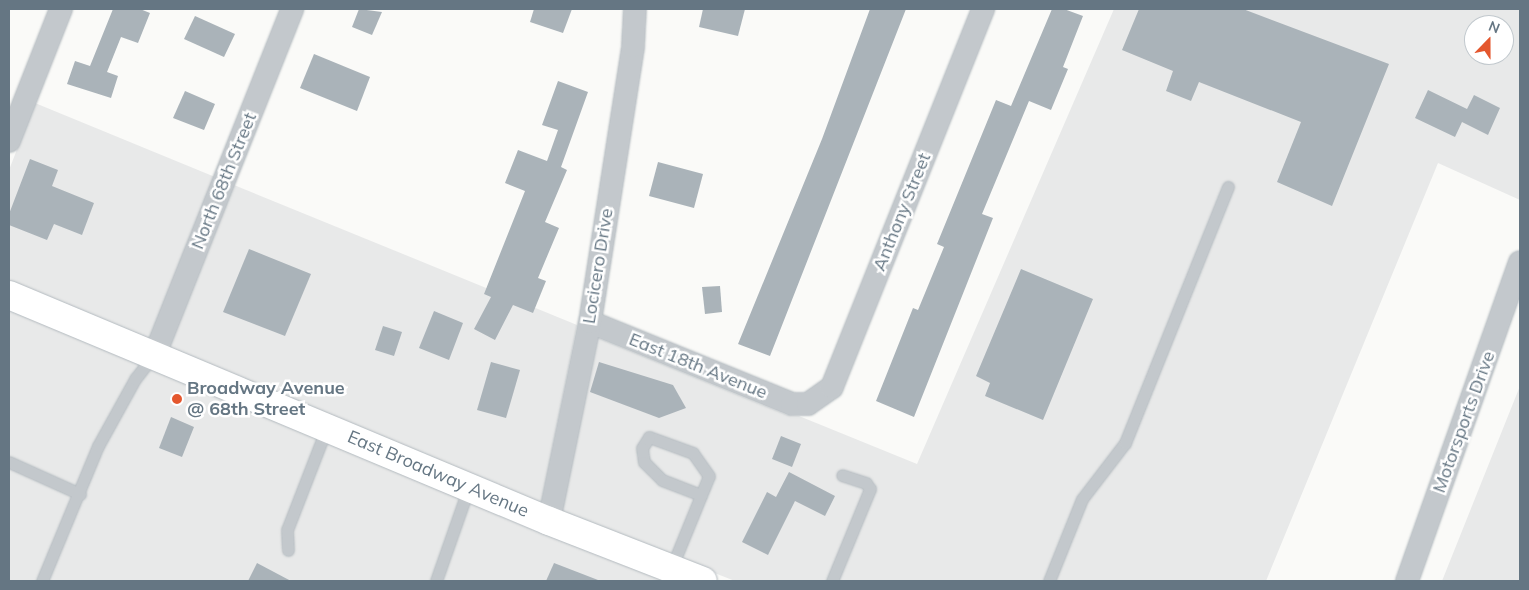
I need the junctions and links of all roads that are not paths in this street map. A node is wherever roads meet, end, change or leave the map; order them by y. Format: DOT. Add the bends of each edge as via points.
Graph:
graph roads {
  1 [pos="61,9"];
  2 [pos="292,9"];
  3 [pos="635,9"];
  4 [pos="983,9"];
  5 [pos="9,141"];
  6 [pos="1228,187"];
  7 [pos="1520,262"];
  8 [pos="9,295"];
  9 [pos="590,322"];
  10 [pos="155,354"];
  11 [pos="808,404"];
  12 [pos="327,426"];
  13 [pos="9,462"];
  14 [pos="842,475"];
  15 [pos="469,487"];
  16 [pos="80,494"];
  17 [pos="701,495"];
  18 [pos="549,521"];
  19 [pos="288,550"];
  20 [pos="671,569"];
  21 [pos="42,581"];
  22 [pos="436,581"];
  23 [pos="703,581"];
  24 [pos="832,581"];
  25 [pos="1049,581"];
  26 [pos="1407,581"];
  1 -- 5 [label="street"];
  2 -- 10 [label="street, North 68th Street"];
  3 -- 9 [label="street, Locicero Drive" via="633,46"];
  4 -- 11 [label="street, Anthony Street" via="832,387"];
  6 -- 25 [label="lane" via="1124,443 1082,499"];
  7 -- 26 [label="street, Motorsports Drive"];
  8 -- 10 [label="main road, East Broadway Avenue"];
  9 -- 11 [label="street, East 18th Avenue" via="792,404"];
  9 -- 18 [label="street, Locicero Drive"];
  10 -- 12 [label="main road, East Broadway Avenue"];
  10 -- 16 [label="lane" via="135,379 113,417"];
  12 -- 15 [label="main road, East Broadway Avenue"];
  12 -- 19 [label="lane" via="287,530"];
  13 -- 16 [label="lane"];
  14 -- 24 [label="lane" via="866,483 870,490"];
  15 -- 18 [label="main road, East Broadway Avenue"];
  15 -- 22 [label="lane"];
  16 -- 21 [label="lane"];
  17 -- 17 [label="lane" via="709,476 693,453 649,437 642,448 644,462 662,480"];
  17 -- 20 [label="lane"];
  18 -- 20 [label="main road, East Broadway Avenue"];
  20 -- 23 [label="main road, East Broadway Avenue"];
}
